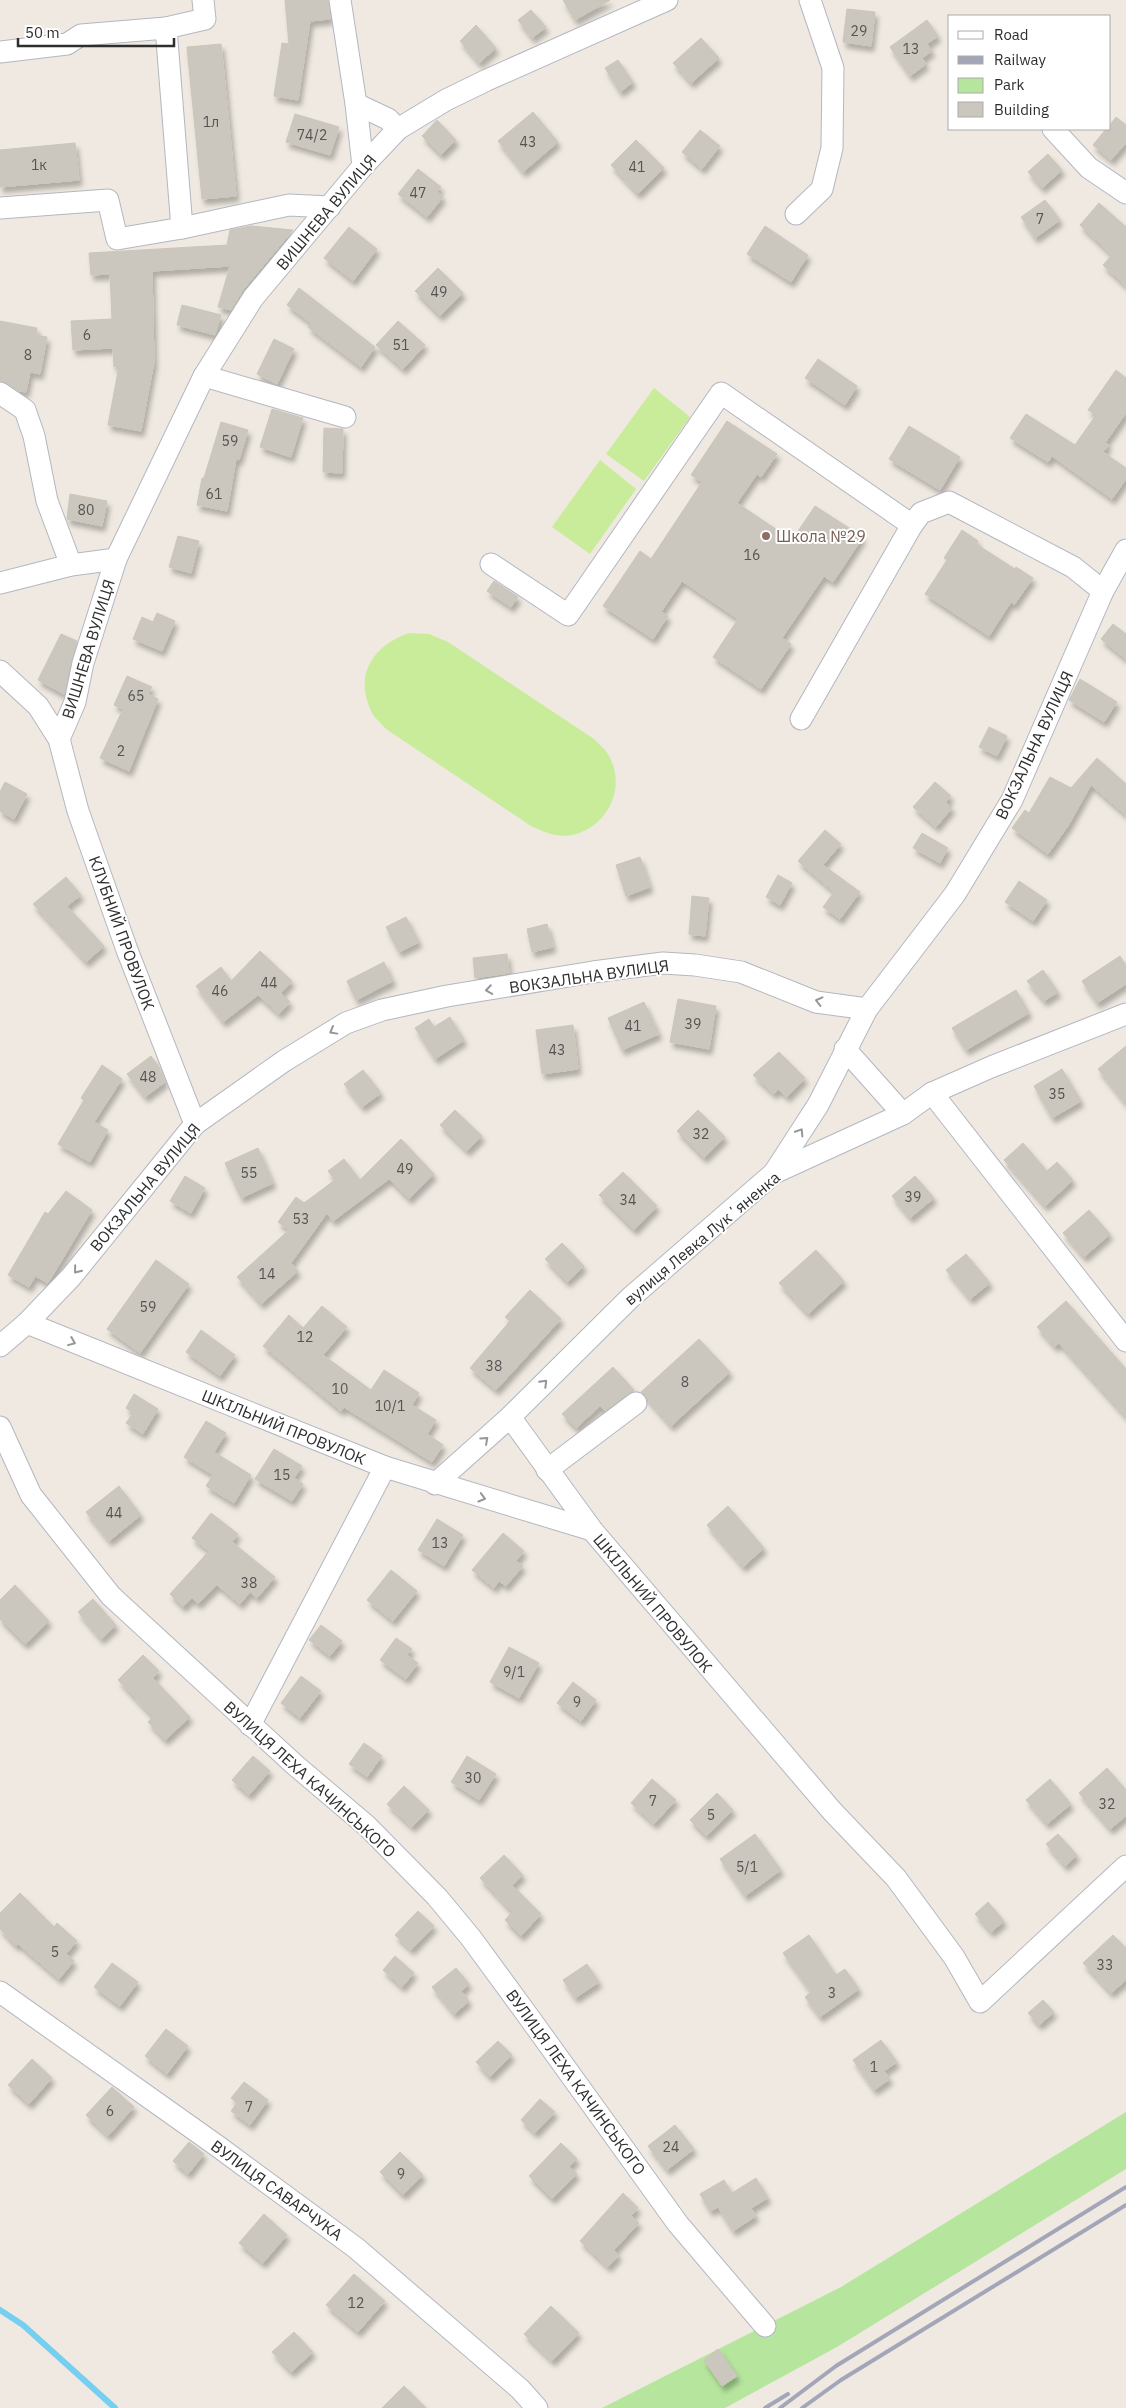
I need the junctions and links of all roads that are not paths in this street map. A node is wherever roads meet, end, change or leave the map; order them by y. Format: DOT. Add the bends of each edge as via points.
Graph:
graph roads {
  1 [pos="204,0"];
  2 [pos="340,0"];
  3 [pos="667,0"];
  4 [pos="810,0"];
  5 [pos="166,28"];
  6 [pos="0,52"];
  7 [pos="356,104"];
  8 [pos="398,129"];
  9 [pos="1054,130"];
  10 [pos="363,166"];
  11 [pos="1126,193"];
  12 [pos="330,207"];
  13 [pos="0,208"];
  14 [pos="796,214"];
  15 [pos="182,228"];
  16 [pos="204,376"];
  17 [pos="0,393"];
  18 [pos="345,416"];
  19 [pos="912,525"];
  20 [pos="1126,550"];
  21 [pos="116,559"];
  22 [pos="491,564"];
  23 [pos="71,565"];
  24 [pos="0,582"];
  25 [pos="1103,591"];
  26 [pos="0,671"];
  27 [pos="801,719"];
  28 [pos="59,739"];
  29 [pos="867,1009"];
  30 [pos="1126,1014"];
  31 [pos="845,1049"];
  32 [pos="932,1093"];
  33 [pos="903,1114"];
  34 [pos="195,1124"];
  35 [pos="774,1173"];
  36 [pos="27,1323"];
  37 [pos="1126,1341"];
  38 [pos="0,1346"];
  39 [pos="636,1403"];
  40 [pos="510,1417"];
  41 [pos="0,1427"];
  42 [pos="386,1467"];
  43 [pos="547,1470"];
  44 [pos="436,1484"];
  45 [pos="592,1530"];
  46 [pos="250,1725"];
  47 [pos="1126,1866"];
  48 [pos="0,1992"];
  49 [pos="765,2326"];
  50 [pos="537,2408"];
  1 -- 5 [label="street" via="206,18"];
  2 -- 7 [label="street"];
  3 -- 8 [label="street, ВИШНЕВА ВУЛИЦЯ" via="487,80"];
  4 -- 14 [label="street" via="833,68 832,148 822,189"];
  5 -- 6 [label="street" via="82,35 67,44"];
  5 -- 15 [label="street"];
  7 -- 8 [label="street" via="388,119"];
  7 -- 10 [label="street"];
  8 -- 10 [label="street, ВИШНЕВА ВУЛИЦЯ"];
  9 -- 11 [label="street" via="1089,168"];
  10 -- 12 [label="street, ВИШНЕВА ВУЛИЦЯ"];
  12 -- 15 [label="street" via="289,205"];
  12 -- 16 [label="street, ВИШНЕВА ВУЛИЦЯ" via="253,298"];
  13 -- 15 [label="street" via="108,200 117,239"];
  16 -- 18 [label="street"];
  16 -- 21 [label="street, ВИШНЕВА ВУЛИЦЯ"];
  17 -- 23 [label="street" via="25,410 34,436 47,501"];
  19 -- 22 [label="street" via="721,393 568,614"];
  19 -- 25 [label="street" via="920,512 949,502 1074,567"];
  19 -- 27 [label="street"];
  20 -- 25 [label="street, ВОКЗАЛЬНА ВУЛИЦЯ"];
  21 -- 23 [label="street, ВИШНЕВА ВУЛИЦЯ"];
  21 -- 28 [label="street, ВИШНЕВА ВУЛИЦЯ" via="83,663 75,702"];
  23 -- 24 [label="street, ВИШНЕВА ВУЛИЦЯ"];
  25 -- 29 [label="street, ВОКЗАЛЬНА ВУЛИЦЯ" via="1012,800 955,894"];
  26 -- 28 [label="street, КЛУБНИЙ ПРОВУЛОК" via="38,706"];
  28 -- 34 [label="street, КЛУБНИЙ ПРОВУЛОК" via="85,830 152,1017"];
  29 -- 31 [label="street"];
  29 -- 34 [label="street, ВОКЗАЛЬНА ВУЛИЦЯ, one-way" via="816,1002 741,972 663,963 446,996 382,1010 346,1023 284,1061"];
  30 -- 32 [label="street, вулиця Левка Лукʼяненка"];
  31 -- 33 [label="street"];
  35 -- 31 [label="street, one-way" via="818,1105"];
  32 -- 33 [label="street, вулиця Левка Лукʼяненка"];
  32 -- 37 [label="street"];
  33 -- 35 [label="street, вулиця Левка Лукʼяненка"];
  34 -- 36 [label="street, ВОКЗАЛЬНА ВУЛИЦЯ, one-way" via="71,1278"];
  40 -- 35 [label="street, вулиця Левка Лукʼяненка, one-way" via="630,1298"];
  36 -- 38 [label="street, ВОКЗАЛЬНА ВУЛИЦЯ"];
  36 -- 42 [label="street, ШКІЛЬНИЙ ПРОВУЛОК, one-way"];
  39 -- 43 [label="street"];
  40 -- 43 [label="street"];
  44 -- 40 [label="street, вулиця Левка Лукʼяненка, one-way"];
  41 -- 46 [label="street, ВУЛИЦЯ ЛЕХА КАЧИНСЬКОГО" via="31,1495 111,1596"];
  42 -- 44 [label="street, ШКІЛЬНИЙ ПРОВУЛОК"];
  42 -- 46 [label="street"];
  43 -- 45 [label="street"];
  44 -- 45 [label="street, ШКІЛЬНИЙ ПРОВУЛОК, one-way"];
  45 -- 47 [label="street, ШКІЛЬНИЙ ПРОВУЛОК" via="832,1811 896,1878 954,1957 980,2002"];
  46 -- 49 [label="street, ВУЛИЦЯ ЛЕХА КАЧИНСЬКОГО" via="367,1826 437,1897 526,2012 678,2224"];
  48 -- 50 [label="street, ВУЛИЦЯ САВАРЧУКА" via="356,2248 520,2389"];
}
